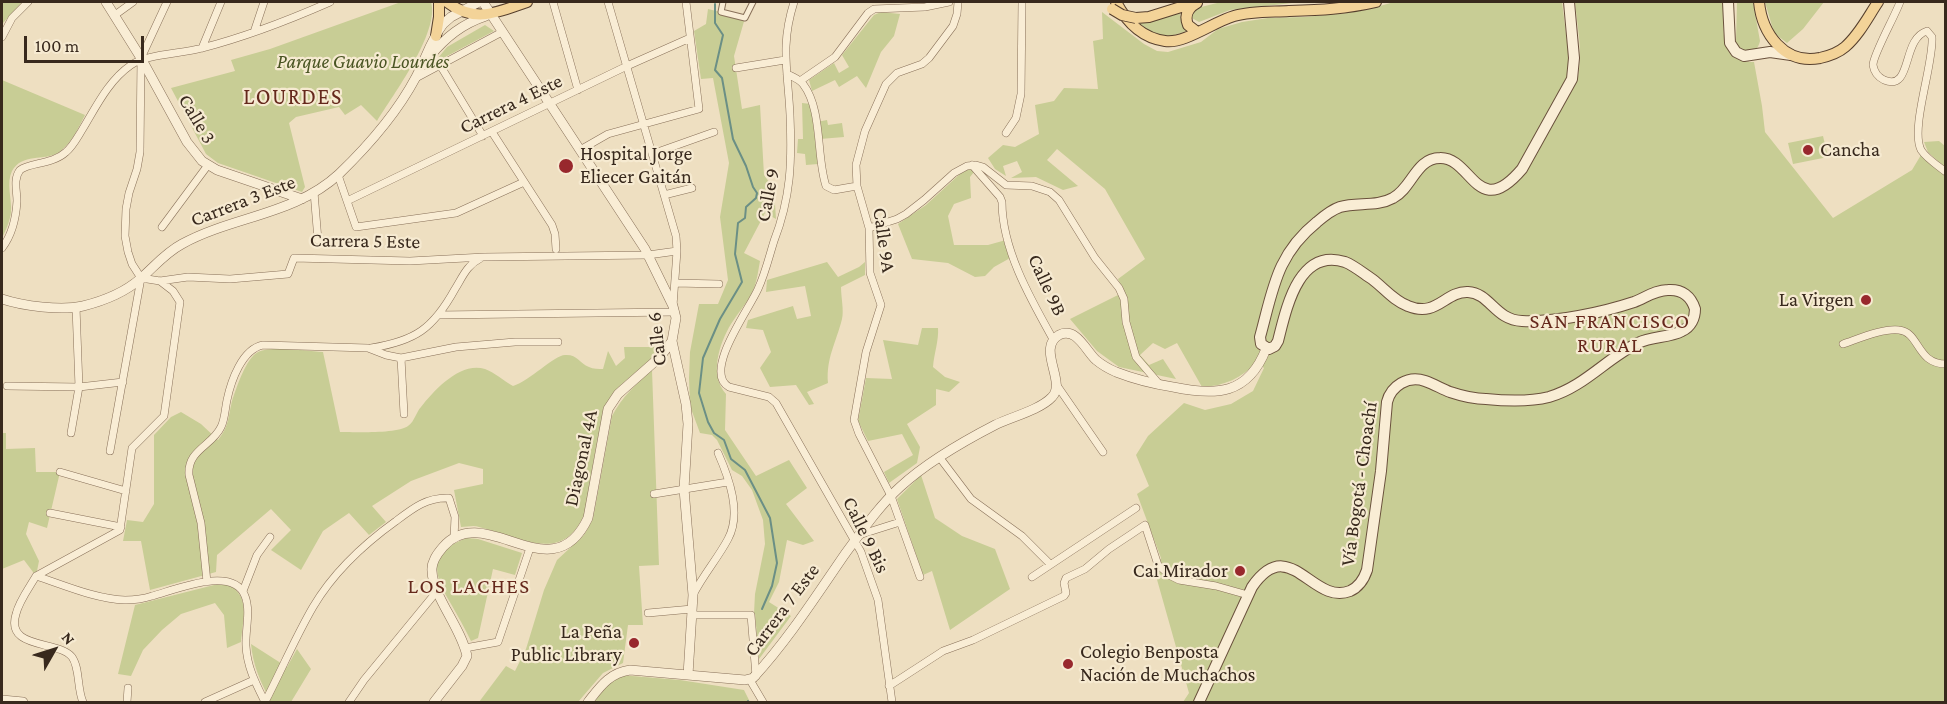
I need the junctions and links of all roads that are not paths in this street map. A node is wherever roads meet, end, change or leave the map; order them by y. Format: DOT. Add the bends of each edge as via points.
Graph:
graph roads {
  1 [pos="28,2"];
  2 [pos="106,2"];
  3 [pos="133,2"];
  4 [pos="167,2"];
  5 [pos="221,2"];
  6 [pos="264,2"];
  7 [pos="330,2"];
  8 [pos="440,2"];
  9 [pos="447,2"];
  10 [pos="481,2"];
  11 [pos="527,2"];
  12 [pos="553,2"];
  13 [pos="608,2"];
  14 [pos="686,2"];
  15 [pos="723,2"];
  16 [pos="753,2"];
  17 [pos="795,2"];
  18 [pos="949,2"];
  19 [pos="958,2"];
  20 [pos="1022,2"];
  21 [pos="1198,2"];
  22 [pos="1376,2"];
  23 [pos="1569,2"];
  24 [pos="1728,2"];
  25 [pos="1759,2"];
  26 [pos="1878,2"];
  27 [pos="1900,2"];
  28 [pos="1114,6"];
  29 [pos="463,11"];
  30 [pos="491,14"];
  31 [pos="115,15"];
  32 [pos="254,32"];
  33 [pos="502,32"];
  34 [pos="1197,32"];
  35 [pos="1767,32"];
  36 [pos="436,36"];
  37 [pos="2,37"];
  38 [pos="690,38"];
  39 [pos="202,48"];
  40 [pos="1763,53"];
  41 [pos="1791,55"];
  42 [pos="141,58"];
  43 [pos="785,60"];
  44 [pos="440,65"];
  45 [pos="627,66"];
  46 [pos="736,68"];
  47 [pos="420,69"];
  48 [pos="787,74"];
  49 [pos="416,78"];
  50 [pos="800,81"];
  51 [pos="579,90"];
  52 [pos="549,104"];
  53 [pos="644,124"];
  54 [pos="492,132"];
  55 [pos="714,132"];
  56 [pos="1006,134"];
  57 [pos="483,136"];
  58 [pos="580,150"];
  59 [pos="652,154"];
  60 [pos="208,165"];
  61 [pos="972,165"];
  62 [pos="1946,172"];
  63 [pos="338,175"];
  64 [pos="524,182"];
  65 [pos="857,186"];
  66 [pos="692,188"];
  67 [pos="314,192"];
  68 [pos="664,195"];
  69 [pos="302,199"];
  70 [pos="347,201"];
  71 [pos="162,227"];
  72 [pos="869,228"];
  73 [pos="318,240"];
  74 [pos="2,248"];
  75 [pos="556,249"];
  76 [pos="677,251"];
  77 [pos="648,255"];
  78 [pos="484,257"];
  79 [pos="141,278"];
  80 [pos="160,281"];
  81 [pos="675,284"];
  82 [pos="719,284"];
  83 [pos="2,299"];
  84 [pos="76,307"];
  85 [pos="674,309"];
  86 [pos="438,315"];
  87 [pos="1053,339"];
  88 [pos="672,341"];
  89 [pos="558,342"];
  90 [pos="1844,344"];
  91 [pos="368,348"];
  92 [pos="1266,349"];
  93 [pos="401,358"];
  94 [pos="1946,364"];
  95 [pos="123,382"];
  96 [pos="1056,384"];
  97 [pos="1160,385"];
  98 [pos="7,386"];
  99 [pos="79,387"];
  100 [pos="769,397"];
  101 [pos="404,414"];
  102 [pos="71,434"];
  103 [pos="110,451"];
  104 [pos="1103,452"];
  105 [pos="718,453"];
  106 [pos="940,458"];
  107 [pos="60,472"];
  108 [pos="728,482"];
  109 [pos="684,489"];
  110 [pos="126,491"];
  111 [pos="654,494"];
  112 [pos="891,496"];
  113 [pos="1136,508"];
  114 [pos="50,513"];
  115 [pos="900,522"];
  116 [pos="121,528"];
  117 [pos="270,537"];
  118 [pos="454,538"];
  119 [pos="857,538"];
  120 [pos="530,548"];
  121 [pos="1050,564"];
  122 [pos="36,576"];
  123 [pos="920,577"];
  124 [pos="1032,577"];
  125 [pos="207,582"];
  126 [pos="438,590"];
  127 [pos="243,591"];
  128 [pos="693,595"];
  129 [pos="1248,595"];
  130 [pos="692,612"];
  131 [pos="648,613"];
  132 [pos="465,648"];
  133 [pos="688,675"];
  134 [pos="753,678"];
  135 [pos="254,680"];
  136 [pos="889,686"];
  137 [pos="128,688"];
  138 [pos="2,700"];
  139 [pos="23,702"];
  140 [pos="83,702"];
  141 [pos="127,702"];
  142 [pos="205,702"];
  143 [pos="265,702"];
  144 [pos="349,702"];
  145 [pos="434,702"];
  146 [pos="588,702"];
  147 [pos="763,702"];
  148 [pos="891,702"];
  149 [pos="1199,702"];
  1 -- 37 [label="street" via="12,18"];
  2 -- 31 [label="street, Calle 3"];
  3 -- 31 [label="street"];
  4 -- 42 [label="street"];
  5 -- 39 [label="street"];
  6 -- 32 [label="street"];
  7 -- 32 [label="street"];
  8 -- 36 [label="main road"];
  9 -- 29 [label="main road"];
  10 -- 29 [label="street, Carrera 3 Este"];
  10 -- 30 [label="street, Calle 6"];
  11 -- 30 [label="main road"];
  12 -- 51 [label="street"];
  13 -- 45 [label="street"];
  14 -- 38 [label="street"];
  15 -- 16 [label="street" via="721,12 745,18"];
  17 -- 43 [label="street, Calle 9" via="787,28"];
  18 -- 50 [label="street" via="874,9 835,57"];
  19 -- 65 [label="street, Calle 9A" via="953,26 928,58 897,73 881,93 861,142"];
  20 -- 56 [label="street" via="1021,94 1016,118"];
  21 -- 28 [label="main road, bridge" via="1136,18 1122,15"];
  21 -- 34 [label="main road" via="1186,16 1188,25"];
  22 -- 34 [label="main road" via="1339,9 1244,14"];
  23 -- 92 [label="main road" via="1572,78 1522,169 1502,187 1483,188 1454,161 1437,158 1421,166 1408,186 1393,199 1327,213 1302,234 1279,268 1260,337"];
  24 -- 40 [label="main road" via="1733,50 1744,56"];
  25 -- 35 [label="main road"];
  26 -- 41 [label="main road" via="1855,37 1839,51 1816,59"];
  27 -- 62 [label="street" via="1874,68 1887,81 1896,80 1905,70 1917,36 1926,31 1932,37 1918,141 1923,153"];
  28 -- 34 [label="main road" via="1137,29 1157,39 1175,41"];
  29 -- 30 [label="main road"];
  29 -- 36 [label="street, Carrera 3 Este" via="443,24"];
  30 -- 33 [label="street, Calle 6"];
  30 -- 47 [label="street, Carrera 3 Este" via="449,36"];
  31 -- 42 [label="street, Calle 3"];
  32 -- 39 [label="street"];
  33 -- 44 [label="street"];
  33 -- 52 [label="street, Calle 6"];
  35 -- 40 [label="main road"];
  35 -- 41 [label="main road"];
  36 -- 47 [label="street, Carrera 3 Este"];
  38 -- 45 [label="street, Carrera 4 Este"];
  38 -- 53 [label="street" via="699,109"];
  39 -- 42 [label="street"];
  40 -- 41 [label="main road"];
  42 -- 60 [label="street, Calle 3" via="191,148"];
  42 -- 74 [label="street" via="111,84 66,152 51,162 26,166 20,171 16,179 15,220"];
  42 -- 79 [label="street" via="140,152 127,201 125,228 128,252"];
  43 -- 46 [label="street"];
  43 -- 48 [label="street, Calle 9"];
  44 -- 49 [label="street"];
  44 -- 57 [label="street"];
  45 -- 51 [label="street, Carrera 4 Este"];
  45 -- 53 [label="street"];
  47 -- 49 [label="street, Carrera 3 Este"];
  48 -- 50 [label="street"];
  48 -- 100 [label="street, Calle 9" via="791,141 788,196 759,288 727,344 722,368 722,379 729,387"];
  49 -- 63 [label="street, Carrera 3 Este" via="380,129"];
  50 -- 65 [label="street" via="815,117 825,184 834,190"];
  51 -- 52 [label="street, Carrera 4 Este"];
  52 -- 54 [label="street, Carrera 4 Este"];
  52 -- 58 [label="street, Calle 6"];
  53 -- 58 [label="street" via="608,134"];
  53 -- 59 [label="street"];
  54 -- 57 [label="street, Carrera 4 Este"];
  54 -- 64 [label="street"];
  55 -- 59 [label="street"];
  57 -- 70 [label="street, Carrera 4 Este"];
  58 -- 77 [label="street, Calle 6"];
  59 -- 68 [label="street"];
  60 -- 69 [label="street, Calle 3"];
  60 -- 71 [label="street"];
  61 -- 72 [label="street" via="958,170 897,219"];
  61 -- 87 [label="street, Calle 9B" via="1000,197 1006,236 1029,297"];
  61 -- 97 [label="street" via="986,169 1006,185 1038,187 1055,196 1122,293 1136,357"];
  63 -- 67 [label="street, Carrera 3 Este"];
  63 -- 70 [label="street"];
  64 -- 70 [label="street" via="456,213 356,227"];
  64 -- 75 [label="street" via="552,225"];
  65 -- 72 [label="street, Calle 9A"];
  66 -- 68 [label="street"];
  67 -- 69 [label="street, Carrera 3 Este"];
  67 -- 73 [label="street"];
  68 -- 76 [label="street"];
  69 -- 79 [label="street, Carrera 3 Este" via="193,238 166,254"];
  72 -- 112 [label="street, Calle 9A" via="870,273 881,308 868,343 854,420"];
  76 -- 77 [label="street, Carrera 5 Este"];
  76 -- 81 [label="street"];
  77 -- 78 [label="street, Carrera 5 Este"];
  77 -- 85 [label="street, Calle 6"];
  78 -- 80 [label="street, Carrera 5 Este" via="410,261 294,258 288,274"];
  78 -- 86 [label="street" via="466,270"];
  79 -- 80 [label="street, Carrera 5 Este"];
  79 -- 84 [label="street" via="125,290"];
  79 -- 95 [label="street"];
  80 -- 110 [label="street" via="180,302 164,416 132,448"];
  81 -- 82 [label="street"];
  81 -- 85 [label="street"];
  83 -- 84 [label="street"];
  84 -- 99 [label="street"];
  85 -- 86 [label="street"];
  85 -- 88 [label="street, Calle 6"];
  86 -- 91 [label="street" via="407,340"];
  87 -- 96 [label="street, Calle 9B" via="1050,346"];
  87 -- 97 [label="street" via="1065,332 1074,335 1103,365"];
  88 -- 109 [label="street, Calle 6" via="688,424"];
  88 -- 120 [label="street, Diagonal 4A" via="660,357 618,394 608,410 584,525 573,539 555,549"];
  89 -- 93 [label="street" via="456,347"];
  90 -- 94 [label="street" via="1898,330 1913,338 1926,358"];
  91 -- 93 [label="street"];
  91 -- 125 [label="street" via="267,345 256,346 248,354 230,390 224,421 213,439 195,453 188,467 201,523"];
  92 -- 97 [label="street" via="1254,372 1229,388 1205,393"];
  92 -- 129 [label="main road, Vía Bogotá - Choachí" via="1278,341 1291,295 1302,275 1322,261 1331,260 1353,266 1402,304 1418,309 1434,307 1456,294 1469,292 1482,296 1502,315 1525,321 1587,313 1676,290 1689,296 1695,309 1691,324 1683,331 1636,344 1570,389 1549,397 1476,398 1420,379 1401,383 1387,402 1367,570 1361,583 1349,591 1331,592 1292,568 1280,567 1262,575"];
  93 -- 101 [label="street"];
  95 -- 99 [label="street"];
  95 -- 103 [label="street"];
  96 -- 104 [label="street, Calle 9B"];
  96 -- 106 [label="street, Carrera 7 Este" via="1056,392 1048,400"];
  98 -- 99 [label="street"];
  99 -- 102 [label="street"];
  100 -- 119 [label="street, Calle 9 Bis" via="779,407"];
  105 -- 108 [label="street"];
  106 -- 112 [label="street, Carrera 7 Este"];
  106 -- 121 [label="street" via="970,499 1022,536"];
  107 -- 110 [label="street"];
  108 -- 109 [label="street"];
  108 -- 128 [label="street" via="735,506 733,528"];
  109 -- 111 [label="street"];
  109 -- 128 [label="street, Calle 6"];
  110 -- 116 [label="street"];
  112 -- 115 [label="street, Calle 9A"];
  112 -- 119 [label="street, Carrera 7 Este"];
  113 -- 121 [label="street"];
  114 -- 116 [label="street"];
  115 -- 119 [label="street"];
  115 -- 123 [label="street, Calle 9A"];
  116 -- 122 [label="street"];
  117 -- 127 [label="street" via="257,555"];
  118 -- 120 [label="street, Diagonal 4A" via="481,532"];
  118 -- 126 [label="street" via="438,553 432,566"];
  118 -- 143 [label="street" via="455,517 449,498 429,499 417,505 369,541 313,607"];
  119 -- 134 [label="street, Carrera 7 Este"];
  119 -- 136 [label="street, Calle 9 Bis" via="878,600"];
  120 -- 132 [label="street" via="498,642"];
  121 -- 124 [label="street"];
  122 -- 125 [label="street" via="99,596 126,600"];
  122 -- 140 [label="street" via="16,613 16,628 26,640 63,651 72,658"];
  125 -- 127 [label="street" via="228,582"];
  126 -- 132 [label="street"];
  126 -- 144 [label="street"];
  127 -- 135 [label="street" via="247,604 246,654"];
  128 -- 130 [label="street, Calle 6"];
  129 -- 136 [label="street" via="1171,576 1158,565 1145,525 1085,569 1066,578 1066,593 1062,597 943,651"];
  129 -- 149 [label="main road, Vía Bogotá - Choachí"];
  130 -- 131 [label="street"];
  130 -- 133 [label="street, Calle 6"];
  130 -- 134 [label="street" via="751,615"];
  132 -- 145 [label="street" via="467,656 462,666"];
  133 -- 134 [label="street, Carrera 7 Este"];
  133 -- 146 [label="street, Carrera 7 Este" via="624,671 612,676"];
  134 -- 147 [label="street"];
  135 -- 142 [label="street"];
  135 -- 143 [label="street"];
  136 -- 148 [label="street, Calle 9 Bis"];
  137 -- 141 [label="street"];
  138 -- 139 [label="street"];
}
